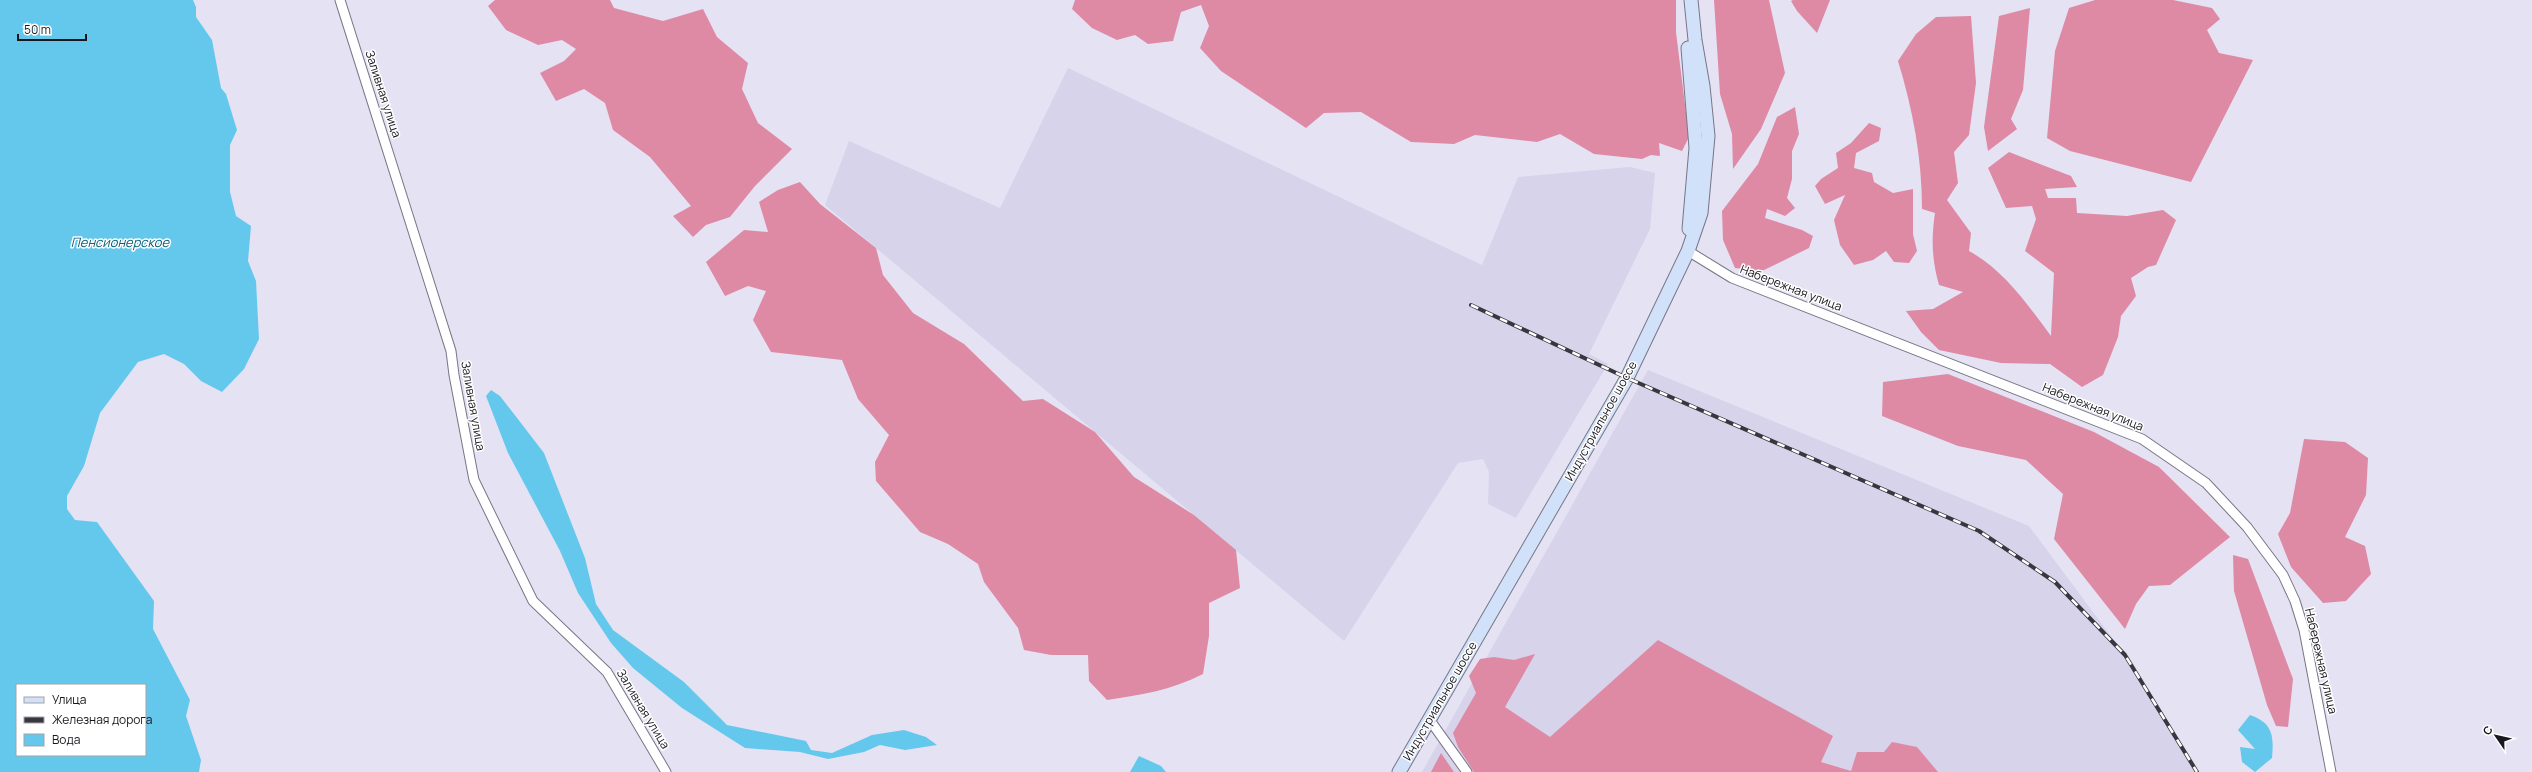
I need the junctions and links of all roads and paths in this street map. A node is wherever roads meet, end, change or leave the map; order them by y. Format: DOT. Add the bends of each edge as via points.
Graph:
graph roads {
  1 [pos="340,0"];
  2 [pos="1683,0"];
  3 [pos="1691,0"];
  4 [pos="1688,251"];
  5 [pos="1430,719"];
  6 [pos="666,772"];
  7 [pos="1399,772"];
  8 [pos="1467,772"];
  9 [pos="2331,772"];
  1 -- 6 [label="street, Заливная улица" via="452,351 454,376 474,480 533,601 607,672"];
  2 -- 4 [label="main road" via="1696,148"];
  3 -- 4 [label="main road, Индустриальное шоссе" via="1708,136 1701,213"];
  4 -- 5 [label="main road, Индустриальное шоссе" via="1627,378"];
  4 -- 9 [label="street, Набережная улица" via="1732,278 2142,439 2206,483 2252,533 2283,575 2295,601 2304,630"];
  5 -- 7 [label="main road, Индустриальное шоссе"];
  5 -- 8 [label="street"];
}
